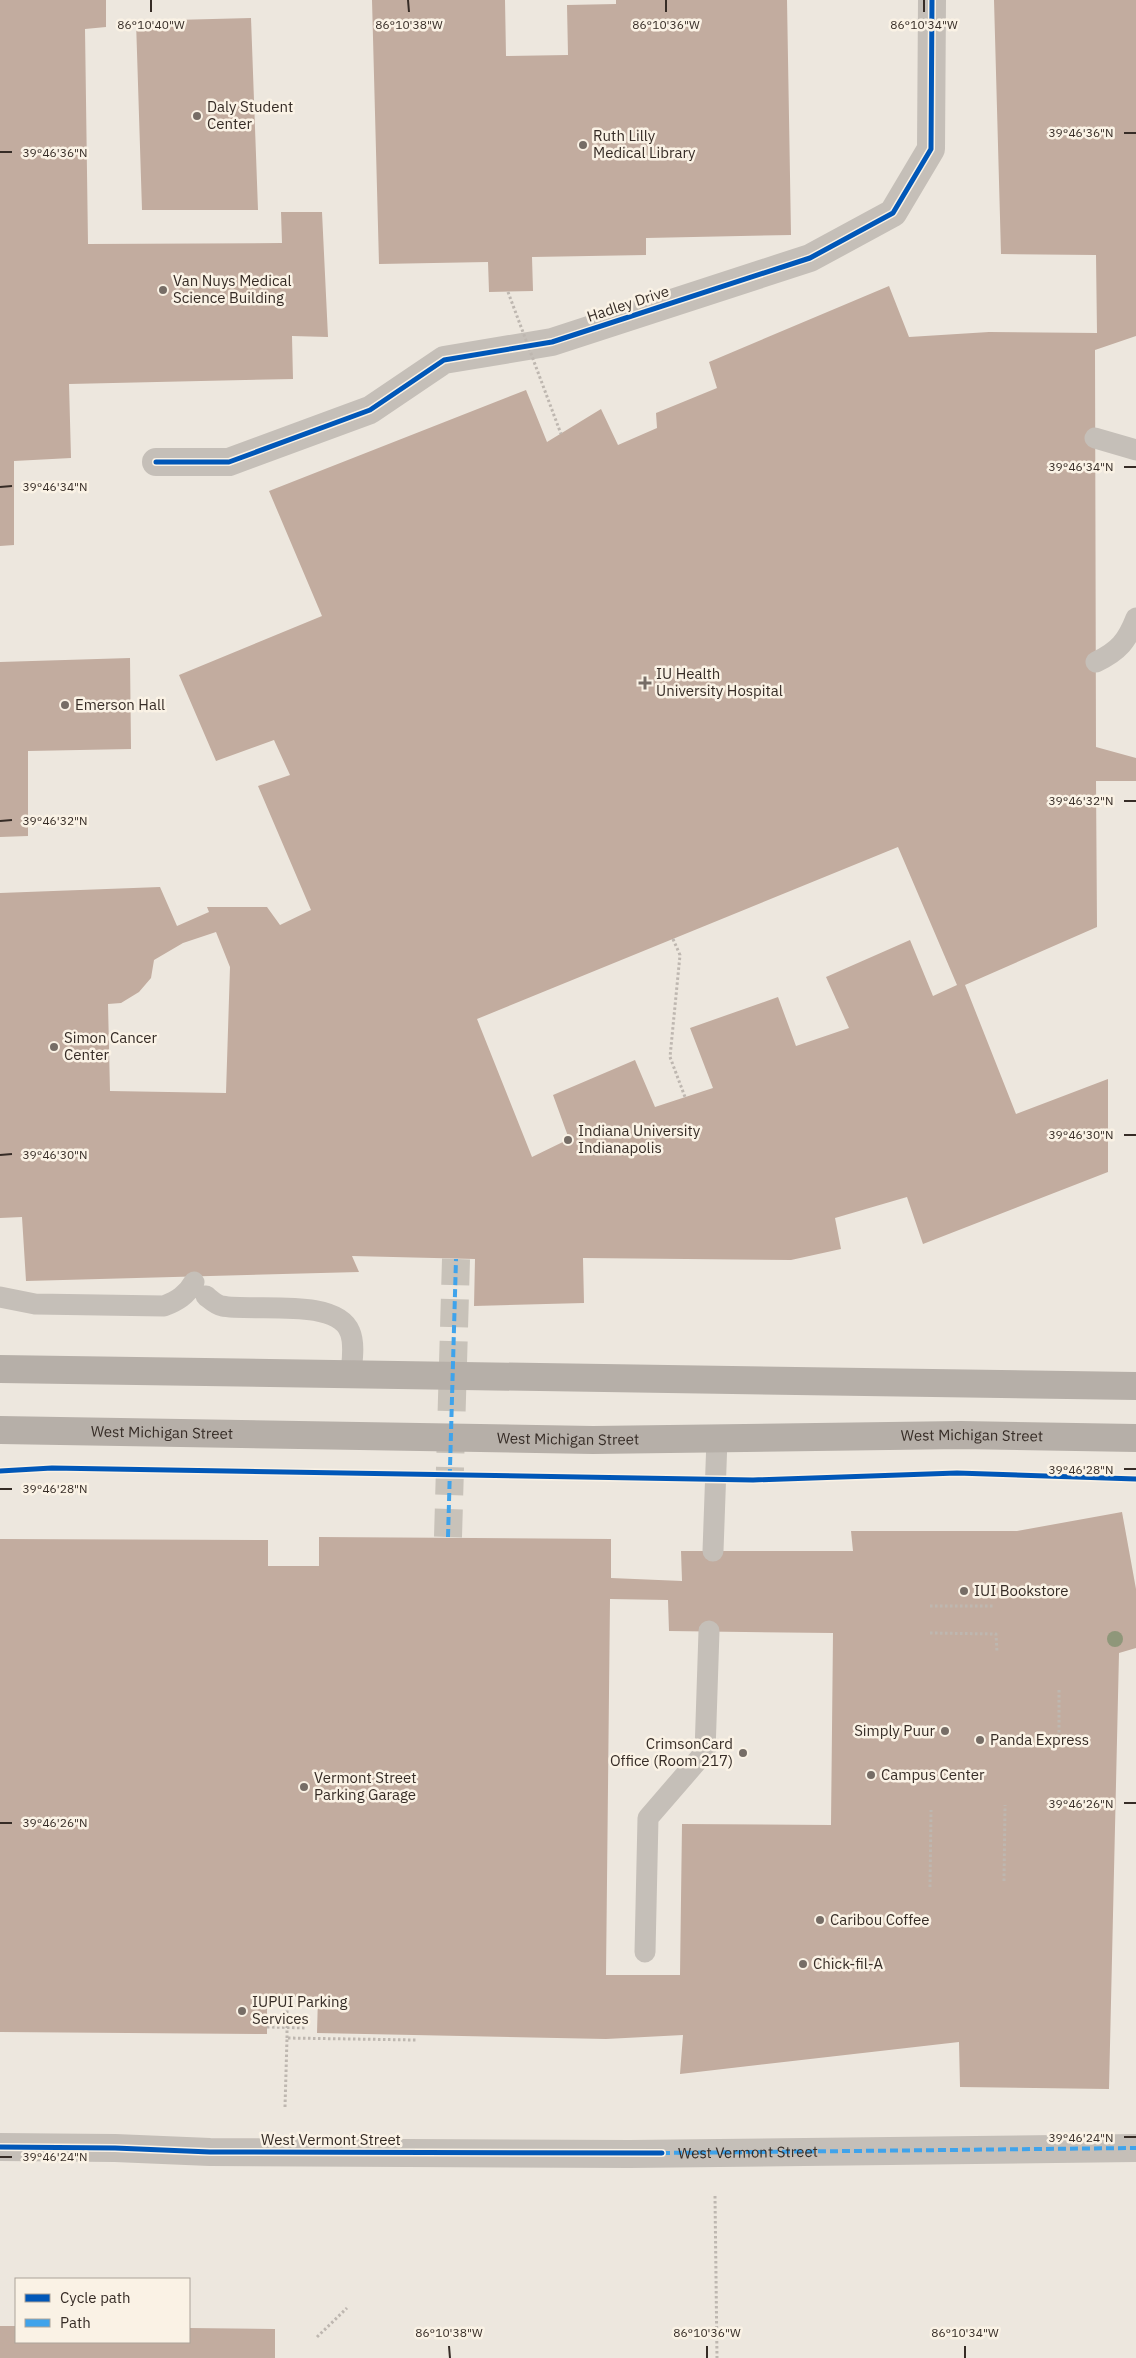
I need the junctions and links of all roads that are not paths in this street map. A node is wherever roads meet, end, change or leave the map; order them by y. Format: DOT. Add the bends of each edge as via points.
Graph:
graph roads {
  1 [pos="932,0"];
  2 [pos="1096,438"];
  3 [pos="1136,450"];
  4 [pos="156,462"];
  5 [pos="1136,618"];
  6 [pos="1096,662"];
  7 [pos="0,1298"];
  8 [pos="0,1369"];
  9 [pos="351,1374"];
  10 [pos="1136,1386"];
  11 [pos="0,1430"];
  12 [pos="1136,1438"];
  13 [pos="717,1439"];
  14 [pos="713,1551"];
  15 [pos="709,1631"];
  16 [pos="645,1952"];
  17 [pos="0,2147"];
  18 [pos="1136,2148"];
  1 -- 4 [label="street, Hadley Drive" via="931,149 893,213 810,258 552,342 444,360 370,410 229,462"];
  2 -- 3 [label="lane"];
  5 -- 6 [label="lane" via="1124,644 1110,656"];
  7 -- 9 [label="lane" via="36,1304 164,1306 178,1301 191,1289 200,1289 220,1306 316,1310 337,1317 350,1331 353,1344"];
  8 -- 9 [label="main road"];
  9 -- 10 [label="main road"];
  11 -- 13 [label="main road, West Michigan Street" via="593,1440"];
  12 -- 13 [label="main road, West Michigan Street" via="961,1435"];
  13 -- 14 [label="lane"];
  15 -- 16 [label="lane" via="705,1752 648,1818"];
  17 -- 18 [label="street, West Vermont Street" via="210,2152 662,2153"];
}
